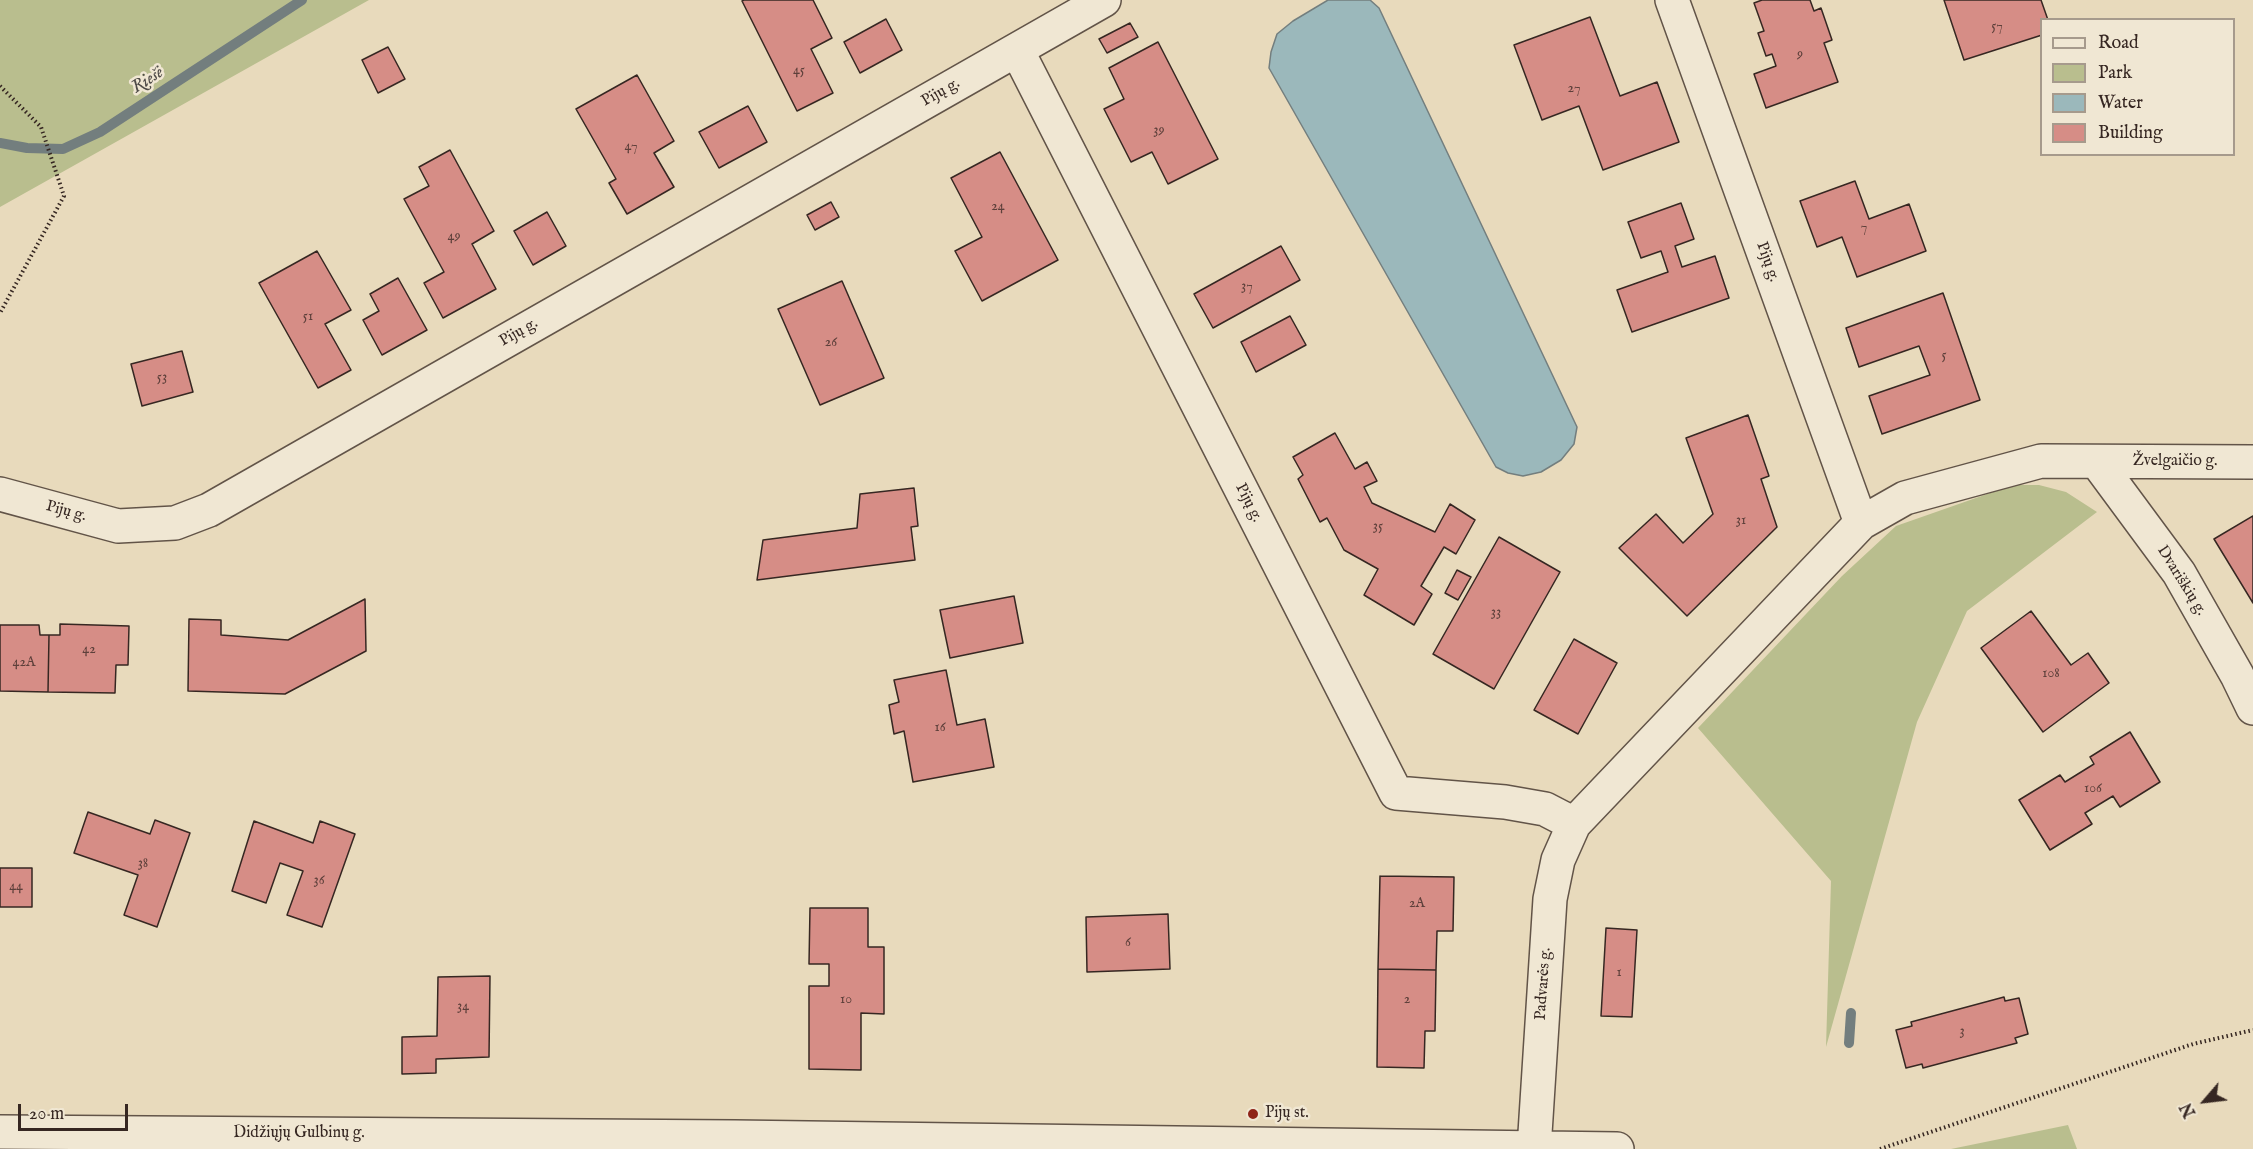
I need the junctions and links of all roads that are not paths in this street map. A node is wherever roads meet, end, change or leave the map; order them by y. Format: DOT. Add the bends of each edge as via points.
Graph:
graph roads {
  1 [pos="1104,0"];
  2 [pos="1672,0"];
  3 [pos="1017,50"];
  4 [pos="2097,462"];
  5 [pos="2253,462"];
  6 [pos="0,494"];
  7 [pos="1861,523"];
  8 [pos="2253,708"];
  9 [pos="1574,824"];
  10 [pos="0,1132"];
  11 [pos="1534,1148"];
  12 [pos="1617,1149"];
  1 -- 3 [label="street, Pijų g."];
  2 -- 7 [label="street, Pijų g."];
  3 -- 6 [label="street, Pijų g." via="209,510 175,523 118,526"];
  3 -- 9 [label="street, Pijų g." via="1396,793 1505,802 1545,809"];
  4 -- 5 [label="street, Žvelgaičio g."];
  4 -- 7 [label="street, Žvelgaičio g." via="2041,461 1905,498"];
  4 -- 8 [label="street, Dvariškių g." via="2179,573"];
  7 -- 9 [label="street, Padvarės g."];
  9 -- 11 [label="street, Padvarės g." via="1558,860 1550,899"];
  10 -- 11 [label="street, Didžiųjų Gulbinų g."];
  11 -- 12 [label="street, Didžiųjų Gulbinų g."];
}
